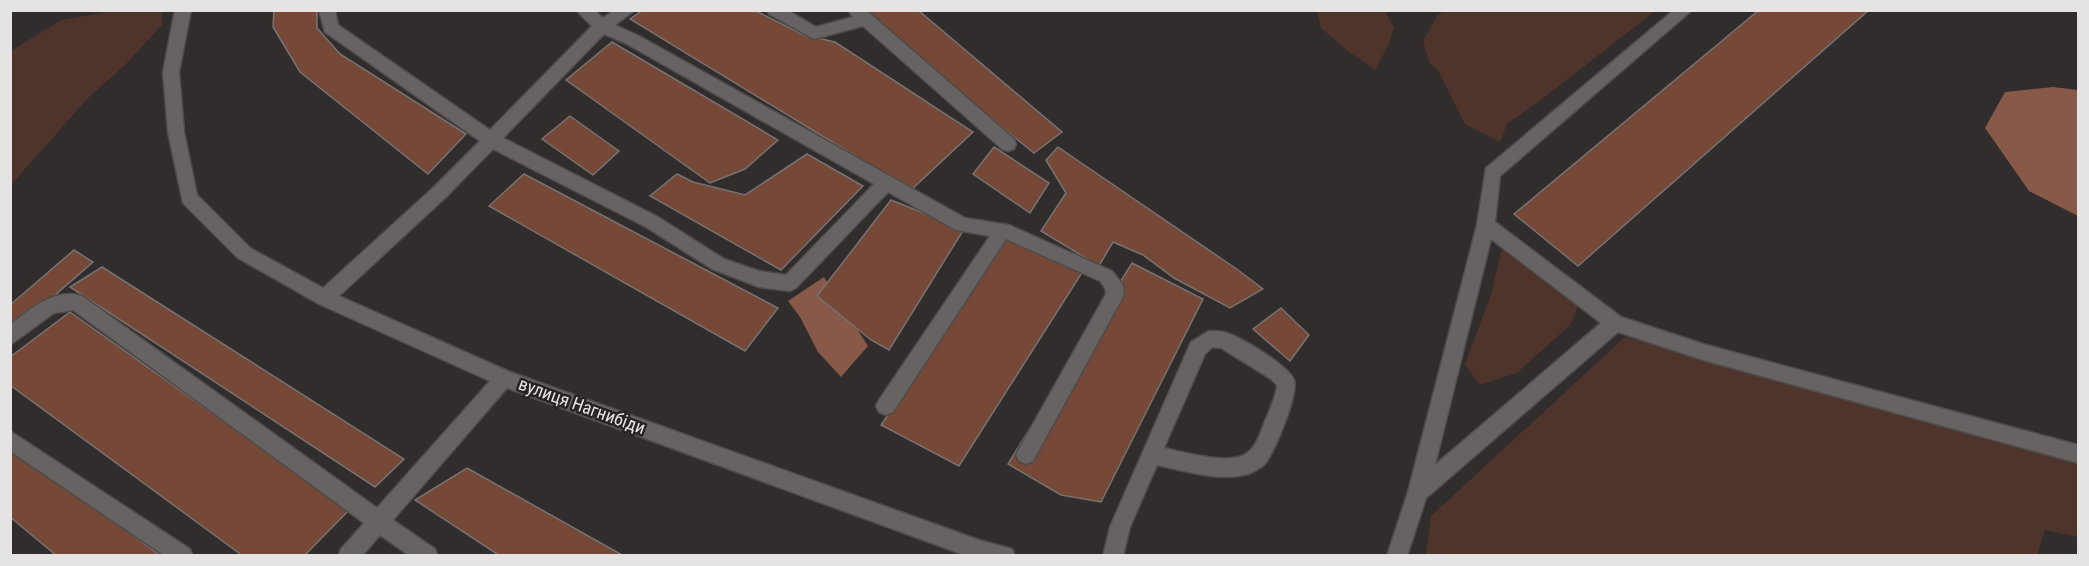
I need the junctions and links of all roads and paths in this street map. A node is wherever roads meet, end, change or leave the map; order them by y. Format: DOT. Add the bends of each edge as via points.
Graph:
graph roads {
  1 [pos="183,10"];
  2 [pos="327,10"];
  3 [pos="583,10"];
  4 [pos="628,10"];
  5 [pos="774,10"];
  6 [pos="1685,10"];
  7 [pos="860,15"];
  8 [pos="602,26"];
  9 [pos="491,140"];
  10 [pos="1008,144"];
  11 [pos="886,183"];
  12 [pos="1486,225"];
  13 [pos="1003,230"];
  14 [pos="325,298"];
  15 [pos="1615,323"];
  16 [pos="10,337"];
  17 [pos="504,378"];
  18 [pos="886,406"];
  19 [pos="10,440"];
  20 [pos="2079,454"];
  21 [pos="1026,455"];
  22 [pos="1153,455"];
  23 [pos="1418,492"];
  24 [pos="378,522"];
  25 [pos="183,555"];
  26 [pos="348,555"];
  27 [pos="428,555"];
  28 [pos="1005,555"];
  29 [pos="1113,555"];
  30 [pos="1397,555"];
  1 -- 14 [label="street, вулиця Нагнибіди" via="171,72 176,132 189,198 244,253"];
  2 -- 9 [label="street" via="331,28"];
  3 -- 8 [label="street"];
  4 -- 8 [label="street"];
  5 -- 7 [label="street" via="814,33"];
  6 -- 12 [label="street" via="1492,173"];
  7 -- 10 [label="street"];
  8 -- 9 [label="street"];
  8 -- 11 [label="street"];
  9 -- 11 [label="street" via="652,222 718,264 759,279 790,284"];
  9 -- 14 [label="street"];
  11 -- 13 [label="street" via="962,225"];
  12 -- 15 [label="street"];
  12 -- 23 [label="street"];
  13 -- 18 [label="street"];
  13 -- 21 [label="street" via="1106,276 1114,285 1115,295"];
  14 -- 17 [label="street, вулиця Нагнибіди"];
  15 -- 20 [label="street" via="1703,352"];
  15 -- 23 [label="street"];
  16 -- 24 [label="street" via="43,309 60,301 76,302"];
  17 -- 24 [label="street"];
  17 -- 28 [label="street, вулиця Нагнибіди" via="980,550"];
  19 -- 25 [label="street"];
  22 -- 22 [label="street" via="1234,469 1248,466 1257,458 1286,393 1286,382 1224,340 1209,339 1198,348"];
  22 -- 29 [label="street" via="1120,527"];
  23 -- 30 [label="street"];
  24 -- 26 [label="street"];
  24 -- 27 [label="street"];
}
